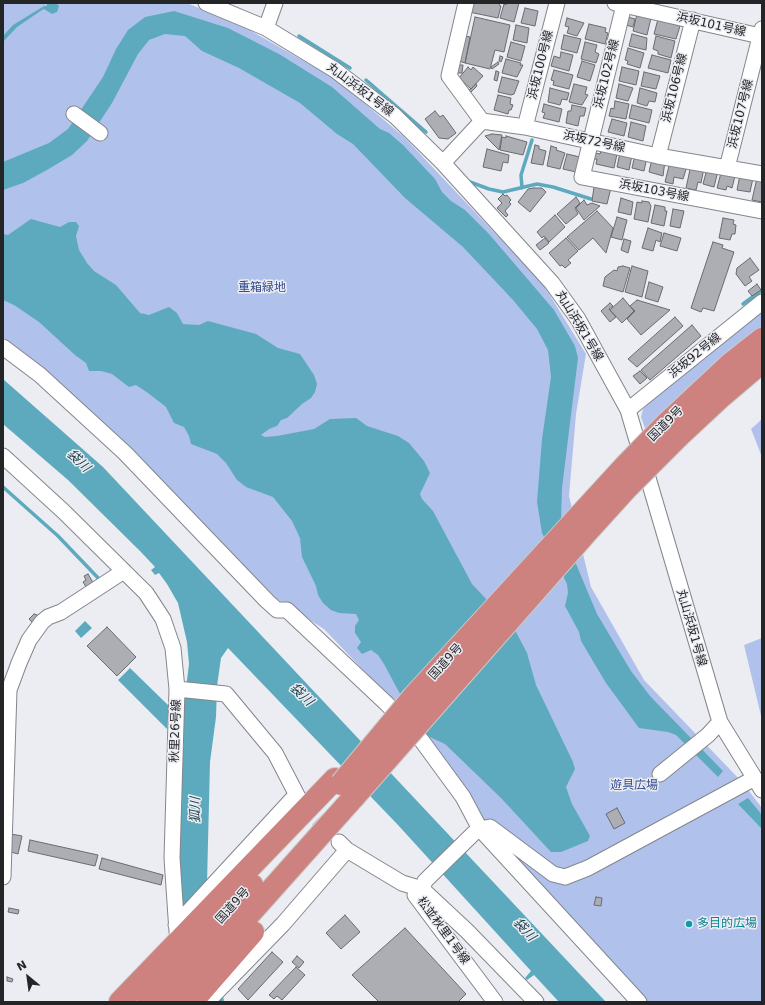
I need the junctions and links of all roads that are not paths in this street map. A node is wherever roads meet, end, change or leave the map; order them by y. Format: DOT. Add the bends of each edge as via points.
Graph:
graph roads {
  1 [pos="206,3"];
  2 [pos="275,3"];
  3 [pos="466,3"];
  4 [pos="557,3"];
  5 [pos="619,4"];
  6 [pos="693,20"];
  7 [pos="266,28"];
  8 [pos="761,32"];
  9 [pos="74,114"];
  10 [pos="482,121"];
  11 [pos="525,126"];
  12 [pos="100,133"];
  13 [pos="590,142"];
  14 [pos="658,156"];
  15 [pos="444,163"];
  16 [pos="727,168"];
  17 [pos="762,174"];
  18 [pos="762,211"];
  19 [pos="762,302"];
  20 [pos="762,339"];
  21 [pos="3,347"];
  22 [pos="762,362"];
  23 [pos="628,410"];
  24 [pos="673,430"];
  25 [pos="3,456"];
  26 [pos="124,571"];
  27 [pos="182,689"];
  28 [pos="720,722"];
  29 [pos="5,723"];
  30 [pos="660,774"];
  31 [pos="758,784"];
  32 [pos="347,790"];
  33 [pos="477,831"];
  34 [pos="3,877"];
  35 [pos="423,885"];
  36 [pos="214,904"];
  37 [pos="179,928"];
  38 [pos="224,965"];
  39 [pos="190,998"];
  40 [pos="120,1002"];
  41 [pos="148,1002"];
  42 [pos="495,1002"];
  43 [pos="536,1002"];
  44 [pos="639,1002"];
  1 -- 7 [label="street, 丸山浜坂1号線"];
  2 -- 7 [label="street"];
  3 -- 10 [label="street" via="449,76"];
  4 -- 11 [label="street, 浜坂100号線"];
  5 -- 6 [label="street, 浜坂101号線"];
  5 -- 13 [label="street, 浜坂102号線"];
  6 -- 8 [label="street, 浜坂101号線"];
  6 -- 14 [label="street, 浜坂106号線"];
  7 -- 15 [label="street, 丸山浜坂1号線" via="335,70 395,116"];
  8 -- 16 [label="street, 浜坂107号線"];
  9 -- 12 [label="street"];
  10 -- 11 [label="street, 浜坂72号線"];
  10 -- 15 [label="street"];
  11 -- 13 [label="street, 浜坂72号線"];
  13 -- 14 [label="street, 浜坂72号線"];
  13 -- 18 [label="street, 浜坂103号線" via="582,177"];
  14 -- 16 [label="street, 浜坂72号線"];
  15 -- 23 [label="street, 丸山浜坂1号線" via="552,283 578,319"];
  16 -- 17 [label="street, 浜坂72号線"];
  19 -- 23 [label="street, 浜坂92号線"];
  20 -- 24 [label="highway, 国道9号" via="725,369"];
  21 -- 33 [label="street" via="40,375 125,453 276,610 287,610 387,704 422,741 463,797"];
  22 -- 24 [label="highway, 国道9号" via="722,396"];
  23 -- 28 [label="street, 丸山浜坂1号線"];
  24 -- 32 [label="highway, 国道9号, bridge" via="614,478"];
  25 -- 26 [label="street"];
  26 -- 27 [label="street" via="146,593 163,618"];
  26 -- 29 [label="street" via="42,622 29,640 9,690"];
  27 -- 36 [label="street, 秋里26号線" via="226,694 275,754 299,799"];
  27 -- 37 [label="street, 秋里26号線" via="172,858"];
  28 -- 30 [label="street"];
  28 -- 31 [label="street, 丸山浜坂1号線"];
  29 -- 34 [label="street"];
  31 -- 33 [label="street" via="588,868 564,876 553,874 490,827"];
  32 -- 36 [label="highway, 国道9号"];
  32 -- 38 [label="highway, 国道9号"];
  33 -- 35 [label="street, 松並秋里1号線"];
  33 -- 44 [label="street"];
  35 -- 38 [label="street" via="402,883 343,846 283,924"];
  35 -- 42 [label="street, 松並秋里1号線" via="415,895"];
  35 -- 43 [label="street"];
  36 -- 37 [label="highway"];
  36 -- 41 [label="highway, 国道9号" via="186,959"];
  37 -- 40 [label="highway"];
  38 -- 39 [label="highway, 国道9号"];
  38 -- 39 [label="street"];
}
